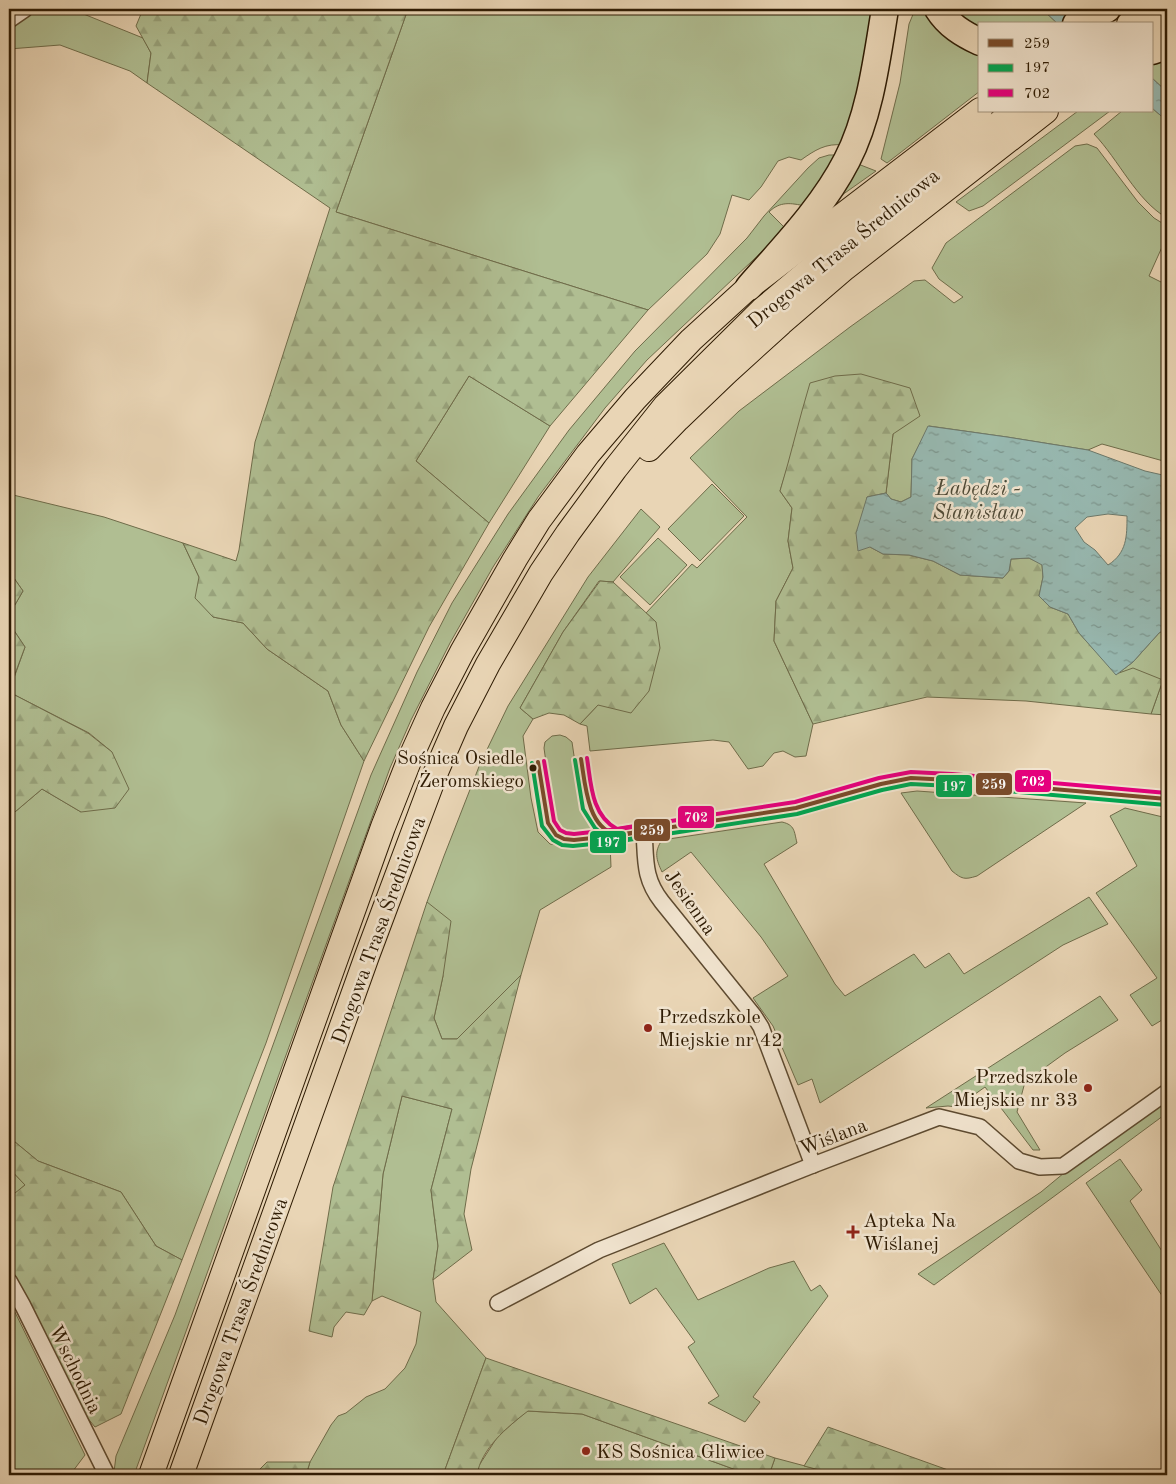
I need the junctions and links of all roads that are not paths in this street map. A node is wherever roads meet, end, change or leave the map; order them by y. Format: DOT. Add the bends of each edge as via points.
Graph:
graph roads {
  1 [pos="24,9"];
  2 [pos="885,9"];
  3 [pos="938,9"];
  4 [pos="1107,9"];
  5 [pos="1114,9"];
  6 [pos="1149,9"];
  7 [pos="9,20"];
  8 [pos="1167,20"];
  9 [pos="1080,22"];
  10 [pos="1097,22"];
  11 [pos="1132,22"];
  12 [pos="1154,30"];
  13 [pos="978,41"];
  14 [pos="1167,46"];
  15 [pos="1154,50"];
  16 [pos="978,111"];
  17 [pos="1014,112"];
  18 [pos="1045,112"];
  19 [pos="806,232"];
  20 [pos="838,260"];
  21 [pos="749,287"];
  22 [pos="1167,800"];
  23 [pos="1167,1092"];
  24 [pos="813,1165"];
  25 [pos="9,1281"];
  26 [pos="498,1303"];
  27 [pos="107,1475"];
  28 [pos="152,1475"];
  29 [pos="181,1475"];
  1 -- 7 [label="street"];
  2 -- 19 [label="highway" via="863,119 848,160"];
  3 -- 13 [label="highway" via="960,33"];
  4 -- 9 [label="highway"];
  5 -- 10 [label="main road"];
  6 -- 11 [label="main road"];
  8 -- 12 [label="main road"];
  14 -- 15 [label="highway"];
  16 -- 19 [label="main road, Drogowa Trasa Średnicowa"];
  17 -- 20 [label="main road, Drogowa Trasa Średnicowa"];
  18 -- 20 [label="main road"];
  19 -- 21 [label="highway"];
  20 -- 29 [label="main road, Drogowa Trasa Średnicowa" via="794,282 666,406 568,533 488,664 436,772"];
  21 -- 28 [label="main road, Drogowa Trasa Średnicowa" via="678,353 582,461 515,559 433,708 383,827"];
  22 -- 24 [label="street, Jesienna" via="911,778 796,808 644,831 647,874 652,888 761,1027"];
  23 -- 24 [label="street, Wiślana" via="1063,1166 1040,1167 1019,1161 980,1127 939,1117"];
  24 -- 26 [label="street, Wiślana" via="599,1250"];
  25 -- 27 [label="street, Wschodnia"];
}
